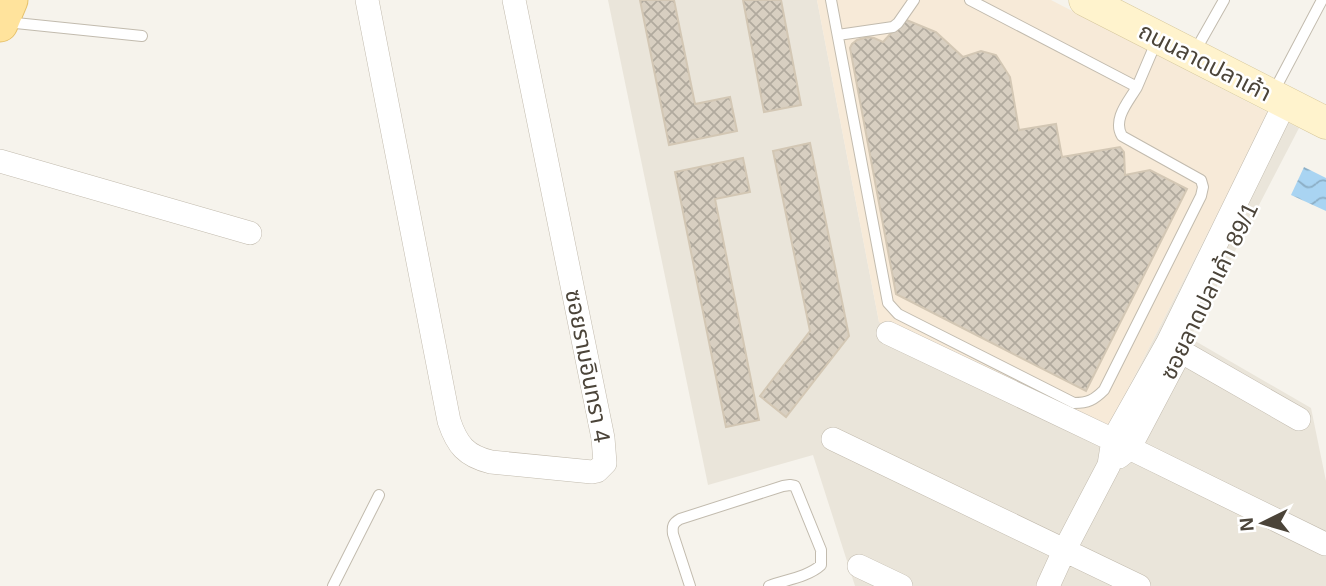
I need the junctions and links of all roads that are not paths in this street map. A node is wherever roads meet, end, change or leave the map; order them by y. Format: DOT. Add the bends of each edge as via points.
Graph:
graph roads {
  1 [pos="10,0"];
  2 [pos="368,0"];
  3 [pos="514,0"];
  4 [pos="831,0"];
  5 [pos="914,0"];
  6 [pos="970,0"];
  7 [pos="1085,0"];
  8 [pos="1224,0"];
  9 [pos="1322,0"];
  10 [pos="0,23"];
  11 [pos="838,34"];
  12 [pos="142,36"];
  13 [pos="1158,37"];
  14 [pos="1193,55"];
  15 [pos="1137,87"];
  16 [pos="1285,103"];
  17 [pos="1326,124"];
  18 [pos="0,161"];
  19 [pos="250,233"];
  20 [pos="888,333"];
  21 [pos="1174,348"];
  22 [pos="1299,419"];
  23 [pos="833,439"];
  24 [pos="1121,444"];
  25 [pos="379,495"];
  26 [pos="1325,544"];
  27 [pos="1064,551"];
  28 [pos="859,566"];
  29 [pos="333,586"];
  30 [pos="690,586"];
  31 [pos="769,586"];
  32 [pos="901,586"];
  33 [pos="1048,586"];
  34 [pos="1139,586"];
  1 -- 10 [label="main road"];
  2 -- 3 [label="street, ซอยรามอินทรา 4" via="455,438 475,458 491,462 592,472 605,463 603,438"];
  4 -- 11 [label="lane"];
  5 -- 11 [label="lane" via="893,27"];
  6 -- 15 [label="lane"];
  7 -- 13 [label="main road, ถนนลาดปลาเค้า"];
  8 -- 14 [label="lane"];
  9 -- 16 [label="lane"];
  10 -- 12 [label="lane"];
  11 -- 15 [label="lane" via="888,303 898,314 1074,403 1095,400 1104,390 1203,187 1200,180 1122,136 1118,119"];
  13 -- 14 [label="main road, ถนนลาดปลาเค้า"];
  13 -- 15 [label="lane"];
  14 -- 16 [label="main road, ถนนลาดปลาเค้า"];
  16 -- 17 [label="main road, ถนนลาดปลาเค้า"];
  16 -- 21 [label="street, ซอยลาดปลาเค้า 89/1"];
  18 -- 19 [label="street"];
  20 -- 24 [label="street"];
  21 -- 22 [label="street"];
  21 -- 24 [label="street, ซอยลาดปลาเค้า 89/1"];
  23 -- 27 [label="street"];
  24 -- 26 [label="street"];
  24 -- 27 [label="street, ซอยลาดปลาเค้า 89/1"];
  25 -- 29 [label="lane"];
  27 -- 33 [label="street, ซอยลาดปลาเค้า 89/1"];
  27 -- 34 [label="street"];
  28 -- 32 [label="street"];
  30 -- 31 [label="lane" via="673,534 674,523 793,485 821,550 821,565"];
}
